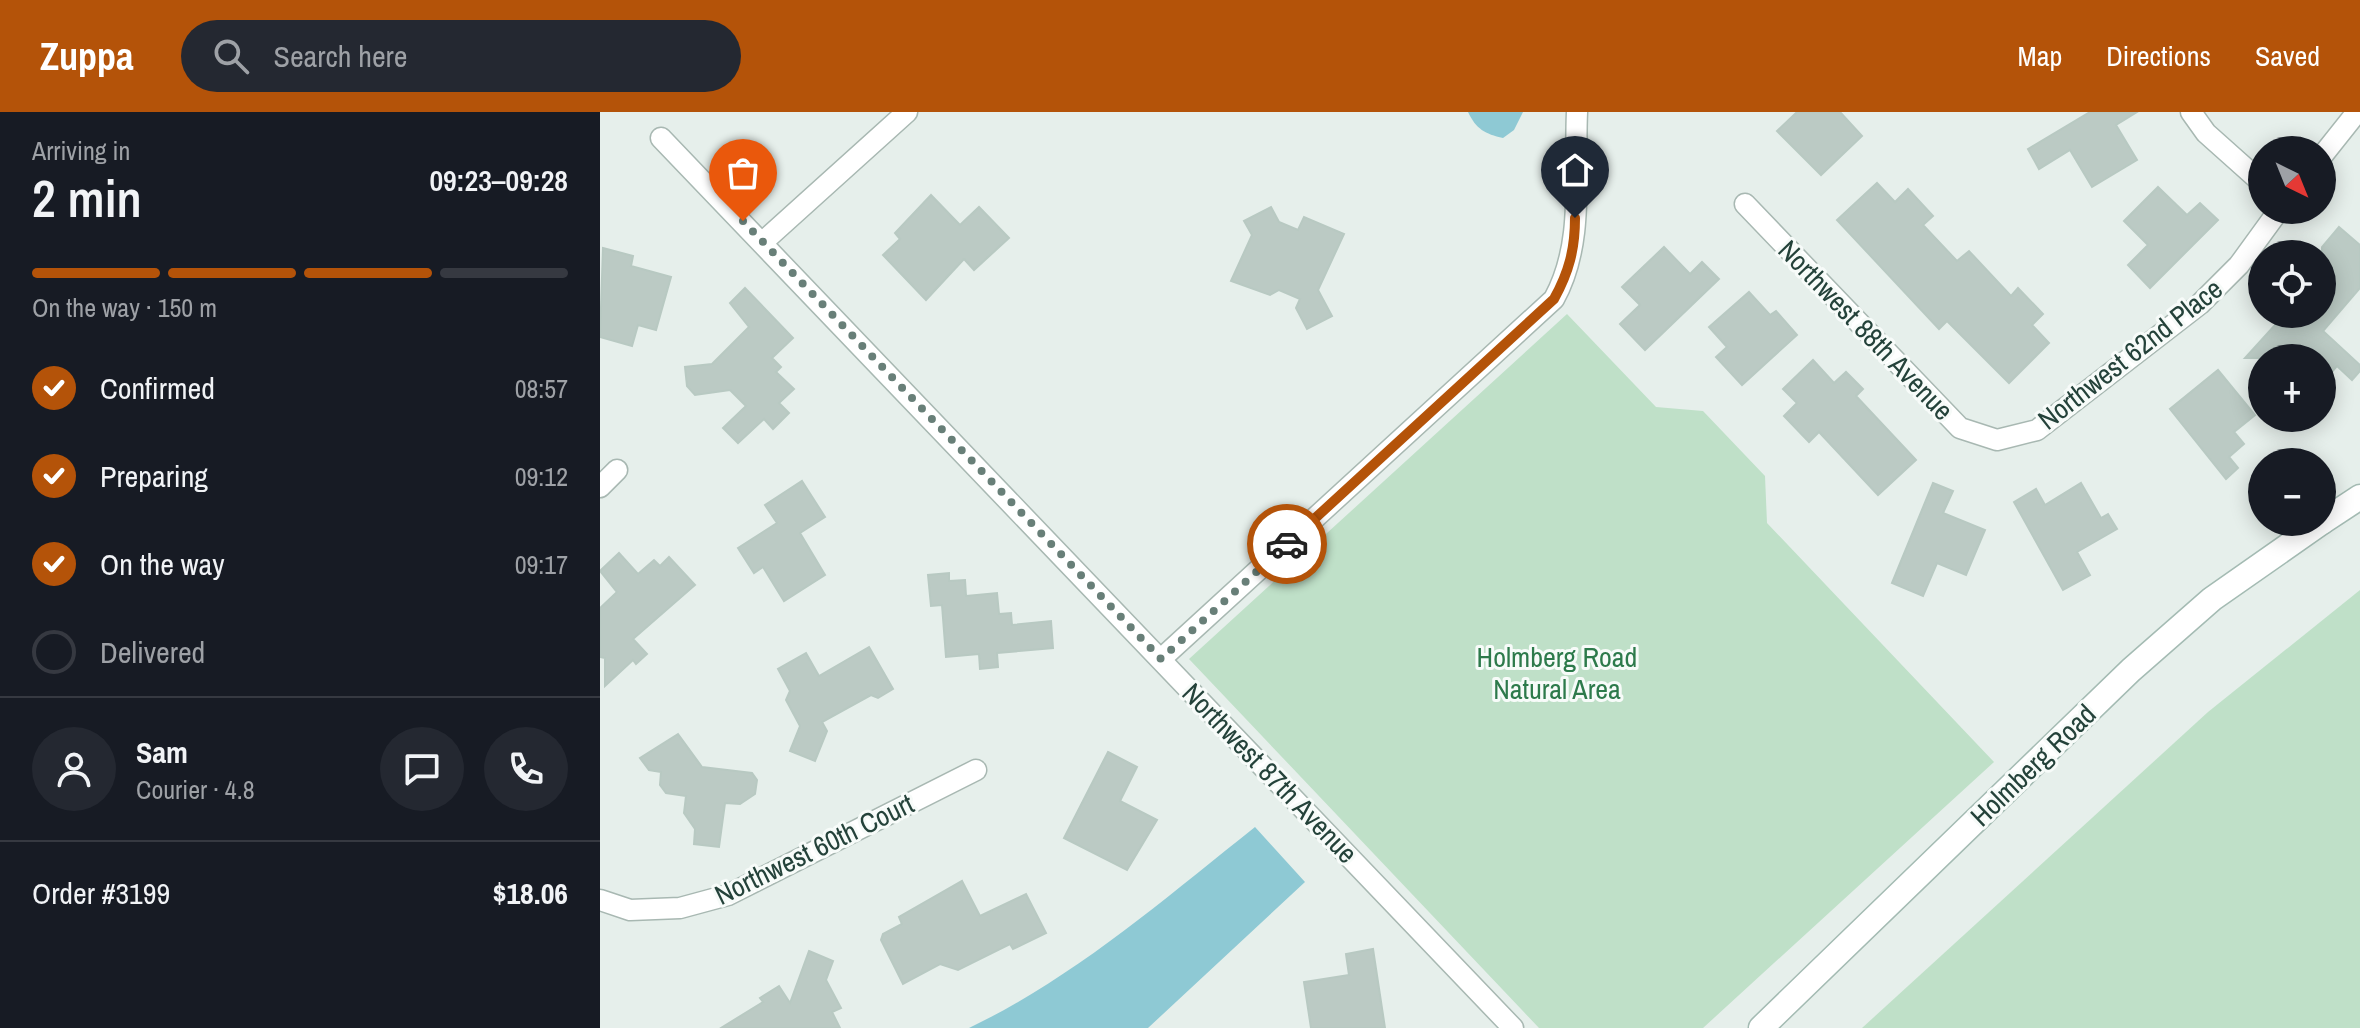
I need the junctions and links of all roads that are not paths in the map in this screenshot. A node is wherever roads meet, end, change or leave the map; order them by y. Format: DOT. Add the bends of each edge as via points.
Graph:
graph roads {
  1 [pos="907,112"];
  2 [pos="1577,112"];
  3 [pos="2191,112"];
  4 [pos="2357,112"];
  5 [pos="661,138"];
  6 [pos="2336,138"];
  7 [pos="2248,171"];
  8 [pos="1745,204"];
  9 [pos="2269,224"];
  10 [pos="764,241"];
  11 [pos="1997,440"];
  12 [pos="617,470"];
  13 [pos="600,487"];
  14 [pos="2360,497"];
  15 [pos="2336,513"];
  16 [pos="2302,536"];
  17 [pos="1161,659"];
  18 [pos="976,770"];
  19 [pos="600,900"];
  20 [pos="1513,1028"];
  21 [pos="1761,1028"];
  1 -- 10 [label="street"];
  2 -- 17 [label="street" via="1575,244 1554,299"];
  3 -- 7 [label="street"];
  4 -- 6 [label="street"];
  5 -- 10 [label="street, Northwest 87th Avenue"];
  8 -- 11 [label="street, Northwest 88th Avenue" via="1960,428"];
  9 -- 11 [label="street, Northwest 62nd Place" via="2239,265 2200,304 2037,430"];
  10 -- 17 [label="street, Northwest 87th Avenue"];
  12 -- 13 [label="street"];
  14 -- 15 [label="street, Holmberg Road"];
  16 -- 21 [label="street, Holmberg Road" via="2212,599 2131,670"];
  17 -- 20 [label="street, Northwest 87th Avenue"];
  18 -- 19 [label="street, Northwest 60th Court" via="728,895 680,908 630,910"];
}
